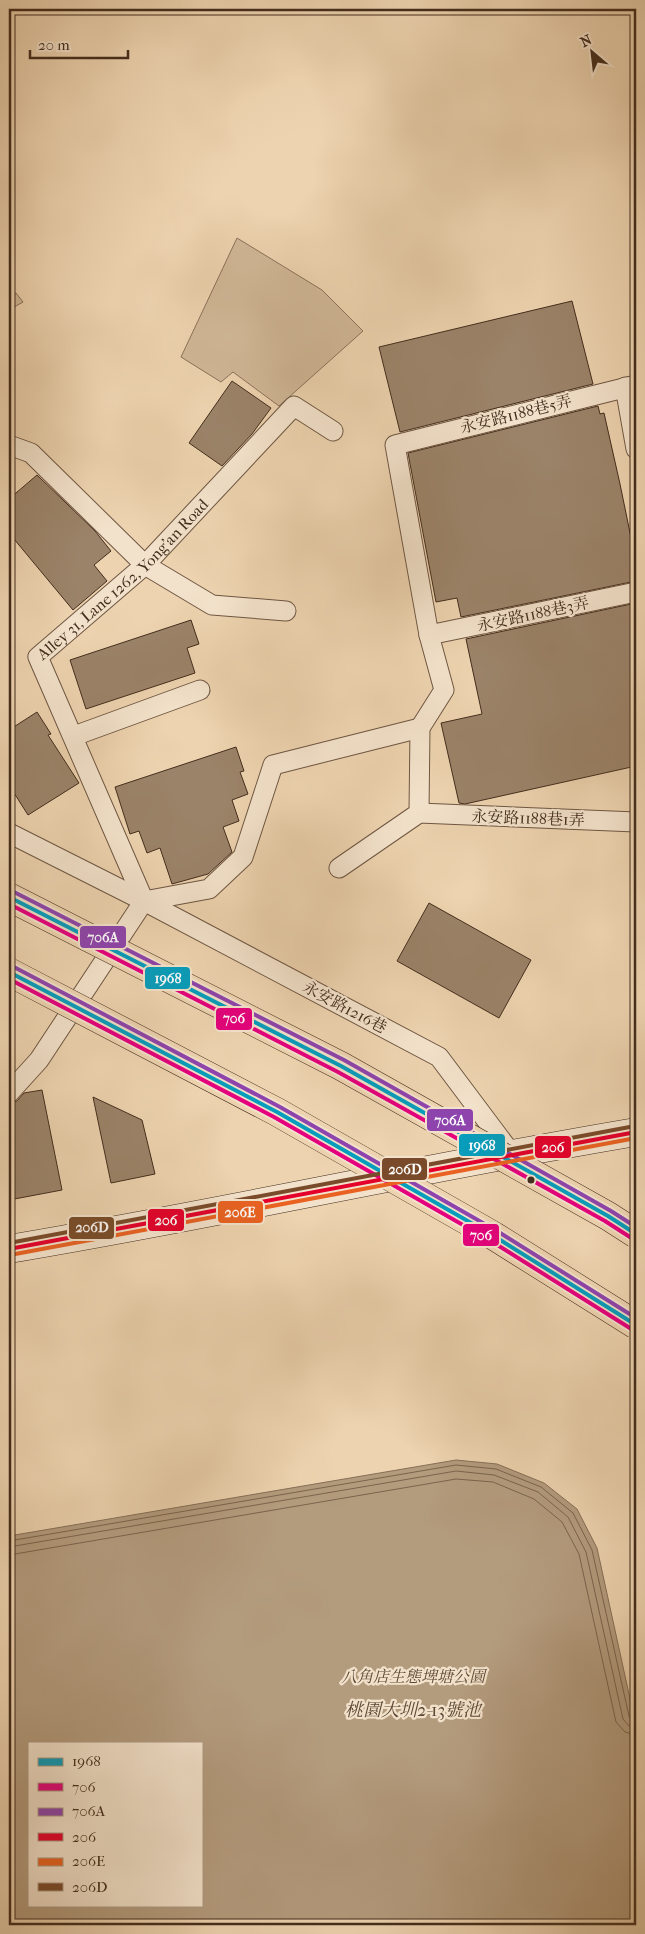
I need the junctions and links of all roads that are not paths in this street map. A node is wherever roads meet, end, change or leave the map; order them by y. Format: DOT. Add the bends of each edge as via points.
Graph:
graph roads {
  1 [pos="631,386"];
  2 [pos="333,431"];
  3 [pos="9,445"];
  4 [pos="636,449"];
  5 [pos="145,565"];
  6 [pos="636,592"];
  7 [pos="286,611"];
  8 [pos="429,635"];
  9 [pos="200,690"];
  10 [pos="420,728"];
  11 [pos="74,736"];
  12 [pos="419,814"];
  13 [pos="636,822"];
  14 [pos="9,833"];
  15 [pos="339,868"];
  16 [pos="9,897"];
  17 [pos="144,900"];
  18 [pos="9,972"];
  19 [pos="9,1093"];
  20 [pos="636,1132"];
  21 [pos="511,1153"];
  22 [pos="636,1234"];
  23 [pos="9,1249"];
  24 [pos="636,1325"];
  1 -- 4 [label="lane"];
  1 -- 8 [label="lane, 永安路1188巷5弄" via="395,444"];
  2 -- 5 [label="lane, Alley 31, Lane 1262, Yong'an Road" via="294,406"];
  3 -- 5 [label="lane" via="31,453"];
  5 -- 7 [label="lane" via="212,605"];
  5 -- 11 [label="lane, Alley 31, Lane 1262, Yong'an Road" via="38,658"];
  6 -- 8 [label="lane, 永安路1188巷3弄"];
  8 -- 10 [label="lane" via="444,690"];
  9 -- 11 [label="lane"];
  10 -- 12 [label="lane"];
  10 -- 17 [label="lane" via="273,765 243,857 209,889"];
  11 -- 17 [label="lane, Alley 31, Lane 1262, Yong'an Road"];
  12 -- 13 [label="lane, 永安路1188巷1弄"];
  12 -- 15 [label="lane"];
  14 -- 17 [label="lane, 永安路1216巷"];
  16 -- 22 [label="highway, bridge" via="341,1066"];
  17 -- 19 [label="lane" via="39,1060"];
  17 -- 21 [label="lane, 永安路1216巷" via="439,1057"];
  18 -- 24 [label="highway, bridge" via="277,1112 494,1236"];
  20 -- 21 [label="main road"];
  21 -- 23 [label="main road" via="128,1229"];
}
